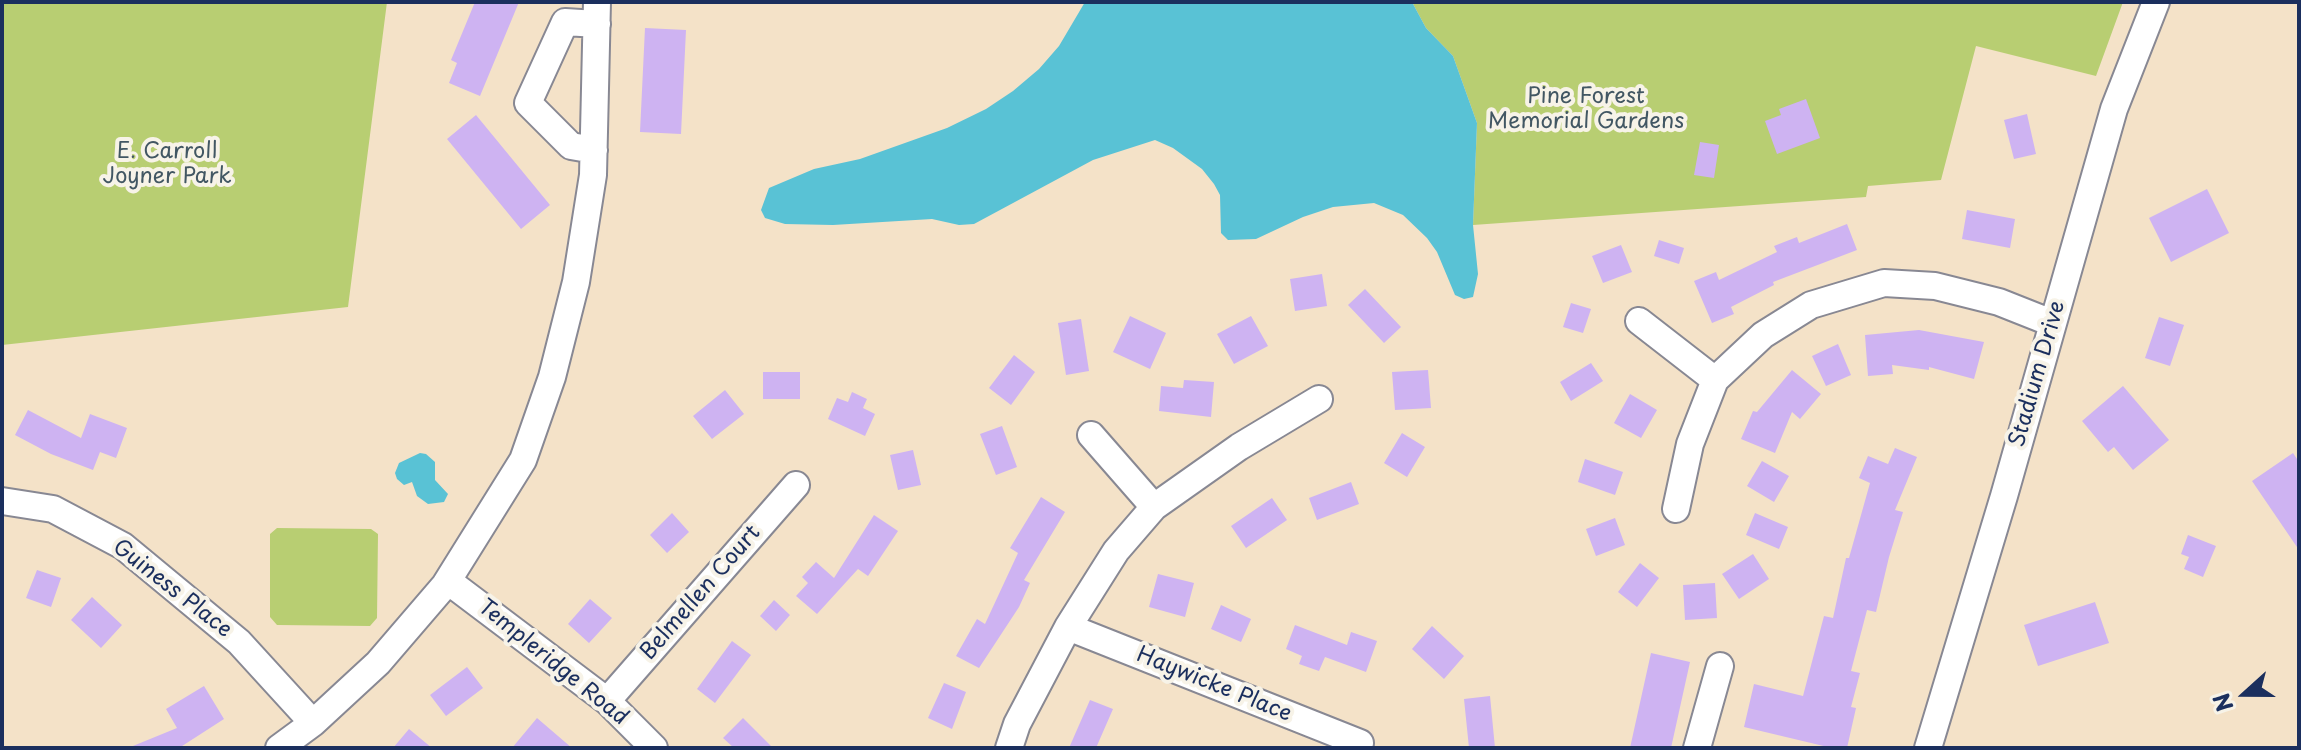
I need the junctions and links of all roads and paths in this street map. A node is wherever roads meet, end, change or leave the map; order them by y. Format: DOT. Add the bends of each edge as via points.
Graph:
graph roads {
  1 [pos="2156,2"];
  2 [pos="597,13"];
  3 [pos="594,150"];
  4 [pos="1639,321"];
  5 [pos="2052,323"];
  6 [pos="1715,380"];
  7 [pos="1319,399"];
  8 [pos="1091,435"];
  9 [pos="796,485"];
  10 [pos="2,501"];
  11 [pos="1154,507"];
  12 [pos="1676,509"];
  13 [pos="448,581"];
  14 [pos="1068,627"];
  15 [pos="1720,666"];
  16 [pos="607,701"];
  17 [pos="313,723"];
  18 [pos="1360,743"];
  19 [pos="279,748"];
  20 [pos="654,748"];
  21 [pos="1009,748"];
  22 [pos="1697,748"];
  23 [pos="1928,748"];
  1 -- 5 [label="street, Stadium Drive" via="2114,109"];
  2 -- 3 [label="street"];
  2 -- 3 [label="street" via="565,22 528,103 571,146"];
  3 -- 13 [label="street" via="576,282 552,377 523,460"];
  4 -- 6 [label="street"];
  5 -- 6 [label="street" via="1948,289 1884,283 1811,305 1763,335"];
  5 -- 23 [label="street, Stadium Drive"];
  6 -- 12 [label="street" via="1690,444"];
  7 -- 11 [label="street"];
  8 -- 11 [label="street"];
  9 -- 16 [label="street, Belmellen Court"];
  10 -- 17 [label="street, Guiness Place" via="53,509 123,546 239,642"];
  11 -- 14 [label="street" via="1116,551"];
  13 -- 16 [label="street, Templeridge Road"];
  13 -- 17 [label="street" via="378,663"];
  14 -- 18 [label="street, Haywicke Place"];
  14 -- 21 [label="street"];
  15 -- 22 [label="street"];
  16 -- 20 [label="street, Templeridge Road"];
  17 -- 19 [label="street"];
}
